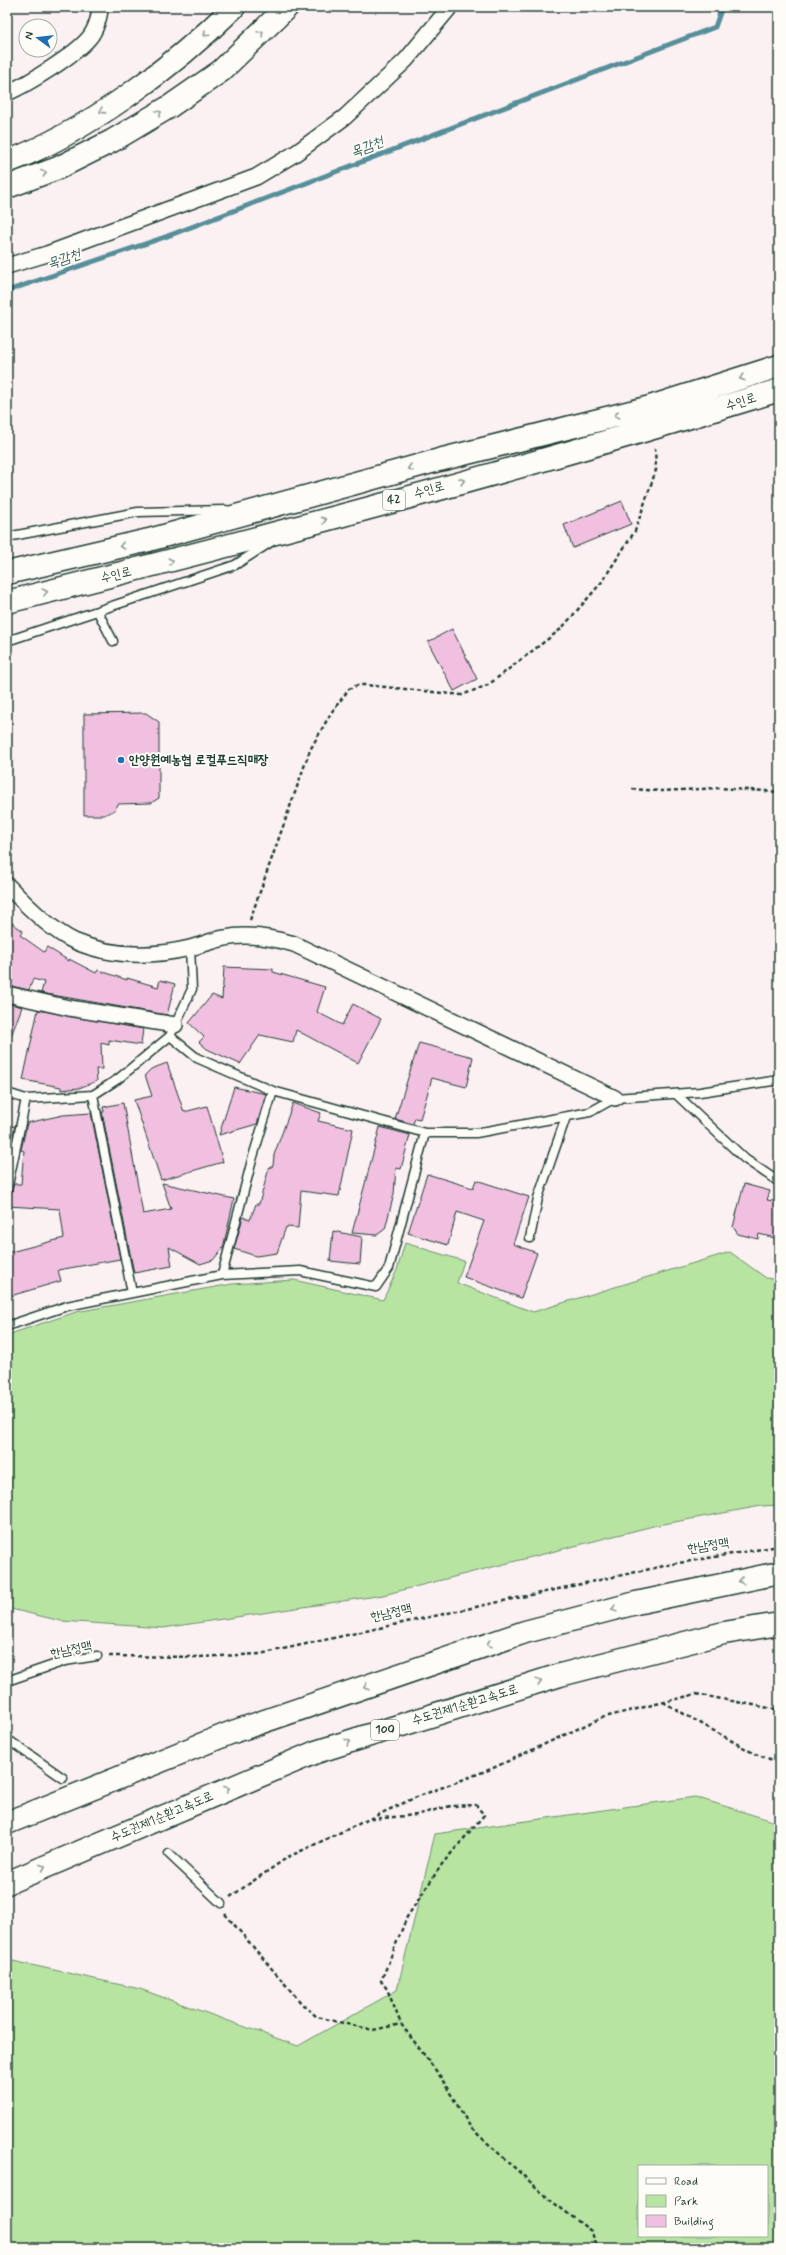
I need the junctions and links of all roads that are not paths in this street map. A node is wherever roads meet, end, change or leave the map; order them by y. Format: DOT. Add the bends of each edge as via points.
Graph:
graph roads {
  1 [pos="100,7"];
  2 [pos="234,7"];
  3 [pos="287,7"];
  4 [pos="450,7"];
  5 [pos="7,93"];
  6 [pos="7,162"];
  7 [pos="7,187"];
  8 [pos="7,266"];
  9 [pos="779,366"];
  10 [pos="779,390"];
  11 [pos="262,509"];
  12 [pos="292,529"];
  13 [pos="7,537"];
  14 [pos="7,572"];
  15 [pos="7,602"];
  16 [pos="98,612"];
  17 [pos="7,641"];
  18 [pos="113,641"];
  19 [pos="7,885"];
  20 [pos="190,948"];
  21 [pos="7,994"];
  22 [pos="173,1030"];
  23 [pos="779,1080"];
  24 [pos="274,1091"];
  25 [pos="7,1093"];
  26 [pos="676,1094"];
  27 [pos="93,1096"];
  28 [pos="615,1098"];
  29 [pos="26,1099"];
  30 [pos="566,1117"];
  31 [pos="425,1133"];
  32 [pos="779,1182"];
  33 [pos="7,1190"];
  34 [pos="530,1238"];
  35 [pos="222,1275"];
  36 [pos="132,1294"];
  37 [pos="7,1326"];
  38 [pos="779,1573"];
  39 [pos="779,1624"];
  40 [pos="97,1656"];
  41 [pos="7,1681"];
  42 [pos="7,1739"];
  43 [pos="63,1778"];
  44 [pos="7,1824"];
  45 [pos="169,1854"];
  46 [pos="7,1883"];
  47 [pos="221,1903"];
  1 -- 5 [label="street" via="98,21 90,38 43,73"];
  2 -- 6 [label="main road, one-way" via="202,39 137,89 35,150"];
  7 -- 3 [label="main road, one-way" via="65,165 169,107 221,71"];
  4 -- 8 [label="street" via="406,60 345,117 296,153 256,177 47,254"];
  9 -- 11 [label="main road, 수인로 / 42, one-way" via="647,408 439,460"];
  12 -- 10 [label="main road, 수인로 / 42, one-way" via="651,430"];
  11 -- 13 [label="lane" via="138,512"];
  11 -- 14 [label="main road, 수인로 / 42, one-way" via="149,540"];
  15 -- 12 [label="main road, 수인로 / 42, one-way"];
  12 -- 16 [label="lane" via="235,565"];
  16 -- 17 [label="lane"];
  16 -- 18 [label="lane"];
  19 -- 20 [label="street" via="32,911 73,941 111,953 148,954"];
  20 -- 22 [label="lane" via="192,989"];
  20 -- 28 [label="street" via="226,937 272,938 294,944"];
  21 -- 22 [label="street"];
  22 -- 24 [label="lane" via="197,1058"];
  22 -- 27 [label="lane" via="118,1080"];
  23 -- 26 [label="lane"];
  24 -- 31 [label="lane"];
  24 -- 35 [label="lane" via="252,1160"];
  25 -- 29 [label="lane"];
  26 -- 28 [label="lane"];
  26 -- 32 [label="lane" via="745,1159"];
  27 -- 29 [label="lane"];
  27 -- 36 [label="lane"];
  28 -- 30 [label="lane" via="590,1112"];
  29 -- 33 [label="lane"];
  30 -- 31 [label="lane" via="476,1133"];
  30 -- 34 [label="lane" via="540,1191"];
  31 -- 35 [label="lane" via="389,1268 376,1287 300,1271"];
  35 -- 36 [label="lane"];
  36 -- 37 [label="lane" via="67,1306"];
  38 -- 44 [label="main road, one-way" via="636,1603 525,1632 230,1733"];
  46 -- 39 [label="main road, 수도권제1순환고속도로 / 100, one-way" via="316,1752 560,1675 724,1633"];
  40 -- 41 [label="lane, 한남정맥" via="65,1661"];
  42 -- 43 [label="lane"];
  45 -- 47 [label="lane"];
}
